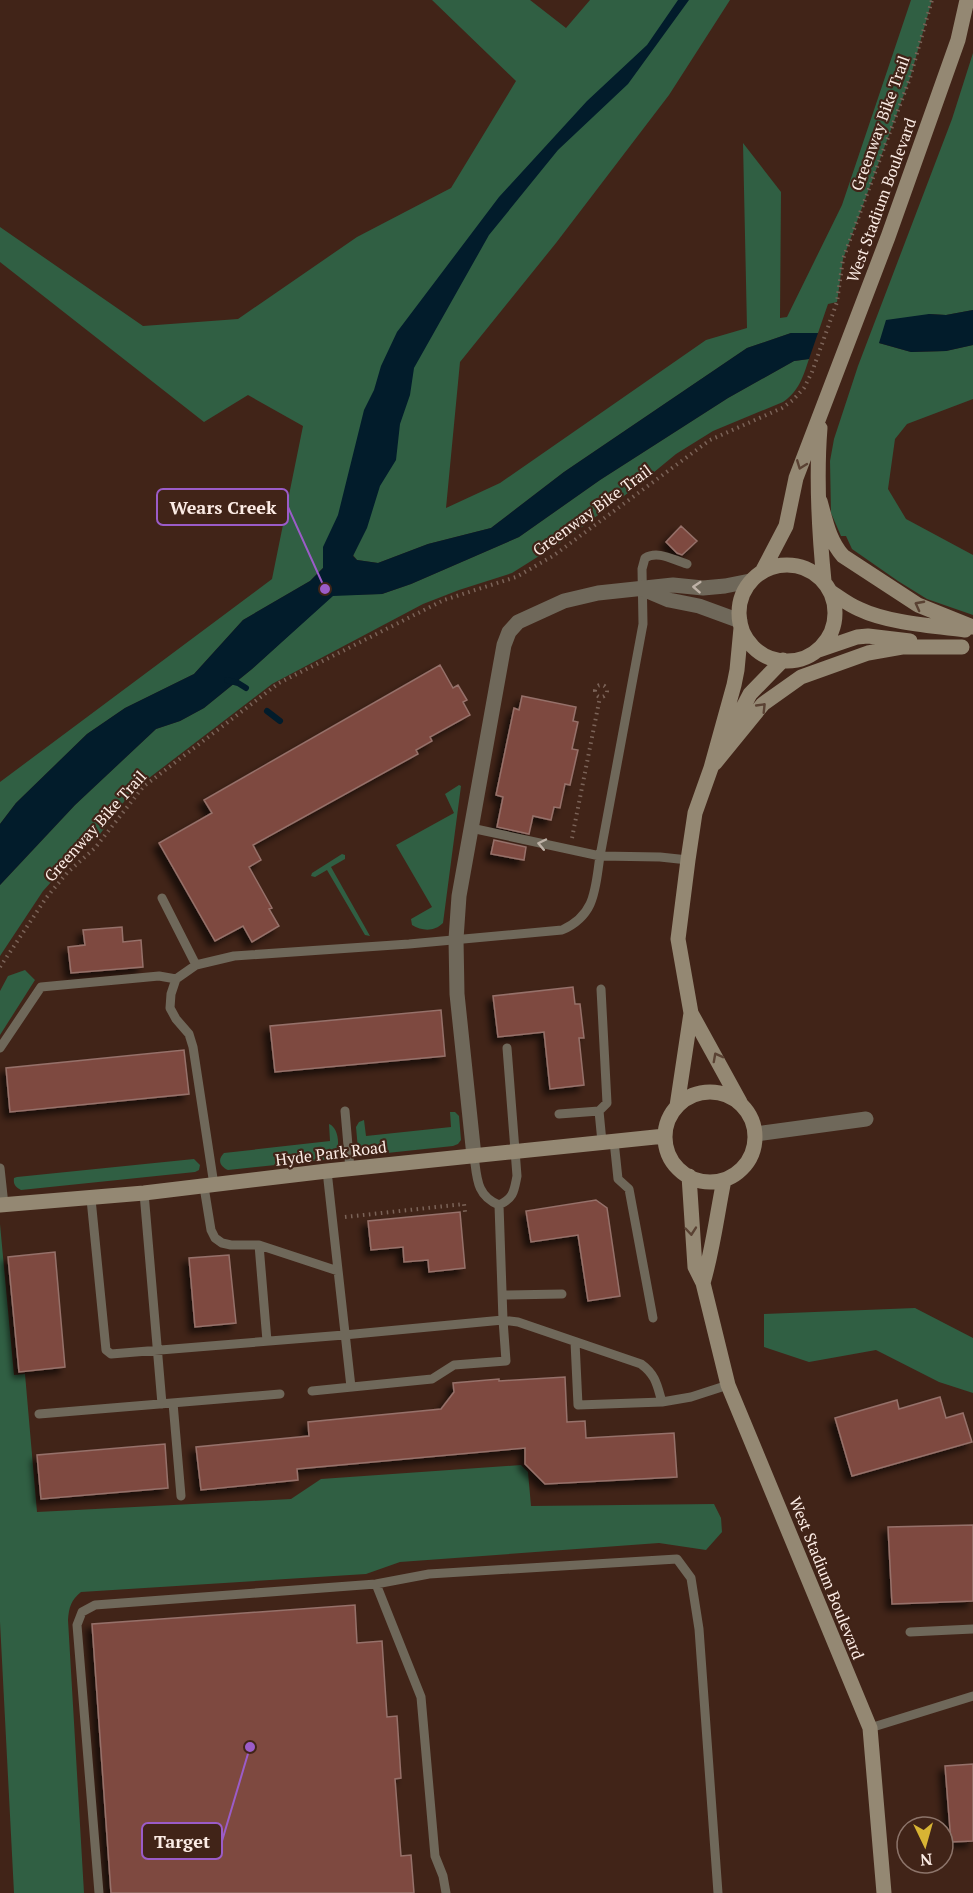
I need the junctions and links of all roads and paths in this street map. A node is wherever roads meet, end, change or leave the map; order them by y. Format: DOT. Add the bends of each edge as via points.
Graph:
graph roads {
  1 [pos="932,0"];
  2 [pos="967,0"];
  3 [pos="821,411"];
  4 [pos="820,501"];
  5 [pos="687,564"];
  6 [pos="763,570"];
  7 [pos="750,581"];
  8 [pos="827,587"];
  9 [pos="644,589"];
  10 [pos="740,625"];
  11 [pos="973,629"];
  12 [pos="968,646"];
  13 [pos="816,651"];
  14 [pos="783,660"];
  15 [pos="600,697"];
  16 [pos="711,768"];
  17 [pos="471,828"];
  18 [pos="570,850"];
  19 [pos="600,856"];
  20 [pos="688,860"];
  21 [pos="162,898"];
  22 [pos="456,939"];
  23 [pos="196,965"];
  24 [pos="0,967"];
  25 [pos="176,979"];
  26 [pos="602,989"];
  27 [pos="691,1013"];
  28 [pos="0,1048"];
  29 [pos="507,1048"];
  30 [pos="741,1102"];
  31 [pos="677,1106"];
  32 [pos="345,1111"];
  33 [pos="599,1111"];
  34 [pos="559,1114"];
  35 [pos="866,1119"];
  36 [pos="756,1134"];
  37 [pos="665,1136"];
  38 [pos="608,1142"];
  39 [pos="516,1151"];
  40 [pos="474,1156"];
  41 [pos="0,1168"];
  42 [pos="350,1169"];
  43 [pos="327,1171"];
  44 [pos="689,1176"];
  45 [pos="724,1180"];
  46 [pos="209,1186"];
  47 [pos="144,1193"];
  48 [pos="92,1198"];
  49 [pos="2,1205"];
  50 [pos="499,1205"];
  51 [pos="465,1212"];
  52 [pos="332,1218"];
  53 [pos="259,1245"];
  54 [pos="338,1271"];
  55 [pos="703,1283"];
  56 [pos="562,1294"];
  57 [pos="503,1295"];
  58 [pos="653,1318"];
  59 [pos="504,1320"];
  60 [pos="344,1335"];
  61 [pos="267,1341"];
  62 [pos="575,1342"];
  63 [pos="157,1351"];
  64 [pos="728,1384"];
  65 [pos="351,1387"];
  66 [pos="312,1391"];
  67 [pos="280,1394"];
  68 [pos="662,1402"];
  69 [pos="173,1403"];
  70 [pos="162,1404"];
  71 [pos="39,1414"];
  72 [pos="181,1496"];
  73 [pos="376,1584"];
  74 [pos="973,1629"];
  75 [pos="910,1632"];
  76 [pos="973,1696"];
  77 [pos="870,1728"];
  78 [pos="99,1893"];
  79 [pos="446,1893"];
  80 [pos="718,1893"];
  81 [pos="884,1893"];
  1 -- 24 [label="path, Greenway Bike Trail" via="910,78 843,259 837,302 812,372 793,400 710,440 553,556 516,577 444,600 279,683 143,787 96,848 46,898"];
  2 -- 3 [label="main road, West Stadium Boulevard" via="958,40 892,226"];
  3 -- 4 [label="main road, West Stadium Boulevard"];
  3 -- 6 [label="main road, West Stadium Boulevard, one-way" via="796,478 786,526"];
  4 -- 8 [label="main road, West Stadium Boulevard" via="820,538"];
  11 -- 4 [label="main road, one-way" via="918,606 843,556 829,535"];
  5 -- 9 [label="lane" via="660,555 645,558"];
  6 -- 7 [label="main road"];
  6 -- 8 [label="main road" via="796,565 811,571"];
  7 -- 9 [label="street, one-way" via="703,588 673,585"];
  7 -- 10 [label="main road" via="739,603"];
  8 -- 11 [label="main road" via="859,610 874,615"];
  8 -- 13 [label="main road" via="835,605 835,618 831,632"];
  9 -- 10 [label="street" via="669,600 699,606"];
  9 -- 17 [label="street" via="564,601 518,622 509,632"];
  9 -- 19 [label="lane" via="643,624"];
  10 -- 14 [label="main road" via="757,651"];
  10 -- 16 [label="main road" via="737,670"];
  12 -- 13 [label="main road" via="868,636"];
  16 -- 12 [label="main road, one-way" via="763,704 801,677 868,653 902,647"];
  13 -- 14 [label="main road" via="795,660"];
  14 -- 16 [label="main road" via="750,694"];
  15 -- 18 [label="path"];
  16 -- 20 [label="main road" via="695,813"];
  18 -- 17 [label="lane, one-way"];
  17 -- 22 [label="street"];
  18 -- 19 [label="lane"];
  19 -- 20 [label="lane"];
  19 -- 22 [label="lane" via="590,906 574,925 562,930"];
  20 -- 27 [label="main road" via="678,939"];
  21 -- 23 [label="lane"];
  22 -- 23 [label="lane" via="234,956"];
  22 -- 40 [label="street"];
  23 -- 25 [label="lane"];
  25 -- 28 [label="lane" via="159,976 41,987"];
  25 -- 46 [label="lane" via="170,1008 194,1047"];
  26 -- 33 [label="lane" via="607,1103"];
  30 -- 27 [label="main road, one-way"];
  27 -- 31 [label="main road"];
  29 -- 39 [label="lane"];
  30 -- 31 [label="main road" via="707,1091"];
  30 -- 36 [label="main road" via="751,1116"];
  31 -- 37 [label="main road" via="668,1120"];
  32 -- 42 [label="lane"];
  33 -- 34 [label="lane"];
  33 -- 38 [label="lane"];
  35 -- 36 [label="street"];
  36 -- 45 [label="main road" via="753,1153 742,1170"];
  37 -- 38 [label="main road, Hyde Park Road"];
  37 -- 44 [label="main road" via="676,1166"];
  38 -- 39 [label="main road, Hyde Park Road"];
  38 -- 58 [label="lane" via="618,1179 629,1189"];
  39 -- 40 [label="main road, Hyde Park Road"];
  39 -- 50 [label="lane" via="514,1192"];
  40 -- 42 [label="main road, Hyde Park Road"];
  40 -- 50 [label="lane" via="483,1194"];
  41 -- 49 [label="lane"];
  42 -- 43 [label="main road, Hyde Park Road"];
  43 -- 46 [label="main road, Hyde Park Road"];
  43 -- 52 [label="lane"];
  44 -- 45 [label="main road" via="704,1181"];
  44 -- 55 [label="main road, West Stadium Boulevard, one-way" via="695,1267"];
  45 -- 55 [label="main road, West Stadium Boulevard"];
  46 -- 47 [label="main road, Hyde Park Road"];
  46 -- 53 [label="lane" via="208,1222 215,1238 231,1245"];
  47 -- 48 [label="main road, Hyde Park Road"];
  47 -- 63 [label="lane"];
  48 -- 49 [label="main road, Hyde Park Road"];
  48 -- 63 [label="lane" via="106,1350 111,1354"];
  50 -- 57 [label="lane"];
  51 -- 52 [label="path" via="464,1204"];
  52 -- 54 [label="lane"];
  53 -- 54 [label="lane"];
  53 -- 61 [label="lane"];
  54 -- 60 [label="lane"];
  55 -- 64 [label="main road, West Stadium Boulevard"];
  56 -- 57 [label="lane"];
  57 -- 59 [label="lane"];
  59 -- 60 [label="lane"];
  59 -- 62 [label="lane"];
  59 -- 65 [label="lane" via="506,1361 454,1365 432,1379"];
  60 -- 61 [label="lane"];
  60 -- 65 [label="lane"];
  61 -- 63 [label="lane"];
  62 -- 68 [label="lane" via="641,1364 656,1379"];
  62 -- 68 [label="lane" via="578,1405"];
  63 -- 70 [label="lane"];
  64 -- 68 [label="lane"];
  64 -- 77 [label="main road, West Stadium Boulevard"];
  65 -- 66 [label="lane"];
  67 -- 69 [label="lane"];
  69 -- 70 [label="lane"];
  69 -- 72 [label="lane"];
  70 -- 71 [label="lane"];
  73 -- 78 [label="lane" via="94,1605 82,1612 77,1625"];
  73 -- 79 [label="lane" via="421,1697 435,1856"];
  73 -- 80 [label="lane" via="429,1574 677,1559 691,1578 699,1629"];
  74 -- 75 [label="lane"];
  76 -- 77 [label="lane"];
  77 -- 81 [label="main road, West Stadium Boulevard"];
}
